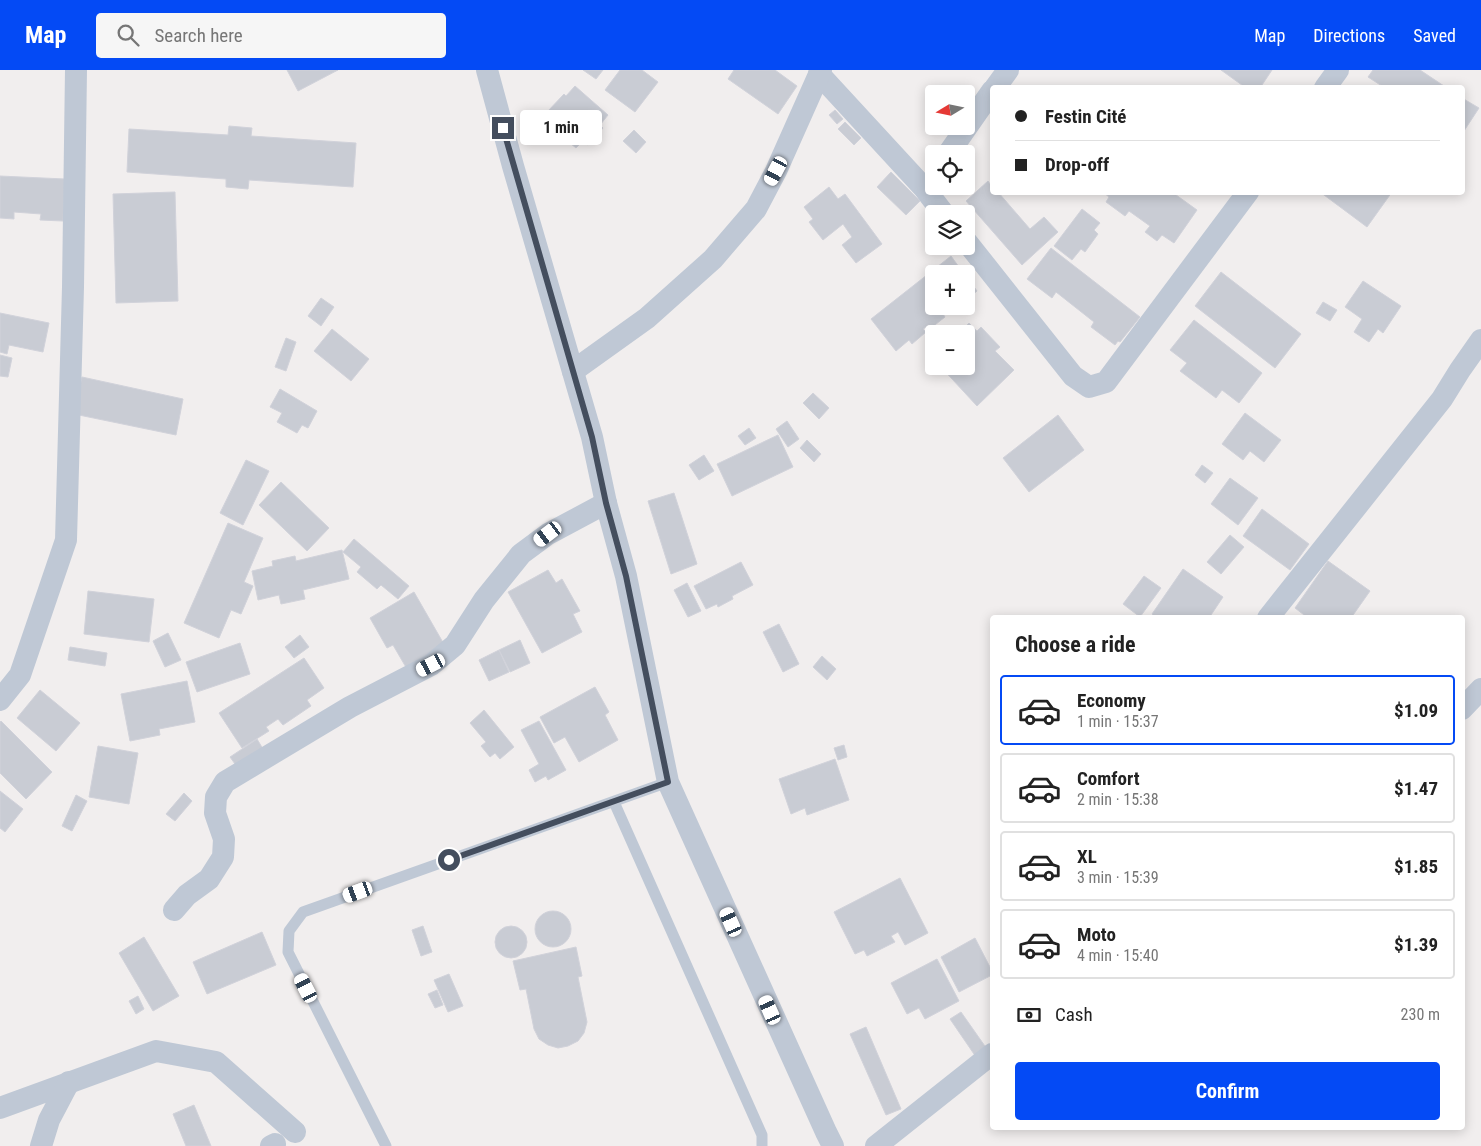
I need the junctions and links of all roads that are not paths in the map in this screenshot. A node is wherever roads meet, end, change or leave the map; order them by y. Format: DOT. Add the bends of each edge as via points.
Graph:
graph roads {
  1 [pos="76,70"];
  2 [pos="487,70"];
  3 [pos="1008,70"];
  4 [pos="1338,70"];
  5 [pos="820,72"];
  6 [pos="997,85"];
  7 [pos="1327,85"];
  8 [pos="990,94"];
  9 [pos="954,145"];
  10 [pos="925,177"];
  11 [pos="1246,195"];
  12 [pos="975,252"];
  13 [pos="1481,340"];
  14 [pos="572,371"];
  15 [pos="606,503"];
  16 [pos="1270,615"];
  17 [pos="1481,689"];
  18 [pos="0,700"];
  19 [pos="1465,706"];
  20 [pos="668,782"];
  21 [pos="614,802"];
  22 [pos="174,910"];
  23 [pos="990,1056"];
  24 [pos="69,1082"];
  25 [pos="0,1108"];
  26 [pos="295,1132"];
  27 [pos="41,1146"];
  28 [pos="386,1146"];
  29 [pos="762,1146"];
  30 [pos="833,1146"];
  31 [pos="876,1146"];
  1 -- 18 [label="street" via="66,540 20,675"];
  2 -- 14 [label="street"];
  3 -- 6 [label="street"];
  4 -- 7 [label="street"];
  5 -- 10 [label="street"];
  5 -- 14 [label="street" via="756,209 713,259 654,312"];
  8 -- 9 [label="street"];
  11 -- 12 [label="street" via="1106,382 1088,387 1073,376"];
  13 -- 16 [label="street" via="1442,399"];
  14 -- 15 [label="street" via="592,437"];
  15 -- 20 [label="street" via="626,576"];
  15 -- 22 [label="street" via="548,534 521,554 484,600 455,645 431,665 350,708 226,782 215,805 224,839 223,857 210,878 187,895"];
  17 -- 19 [label="street"];
  20 -- 21 [label="lane"];
  20 -- 30 [label="street"];
  21 -- 28 [label="lane" via="303,912 289,931 288,952"];
  21 -- 29 [label="lane" via="762,1135"];
  23 -- 31 [label="street"];
  24 -- 25 [label="street"];
  24 -- 26 [label="street" via="156,1051 216,1062"];
  24 -- 27 [label="street" via="49,1120"];
}
